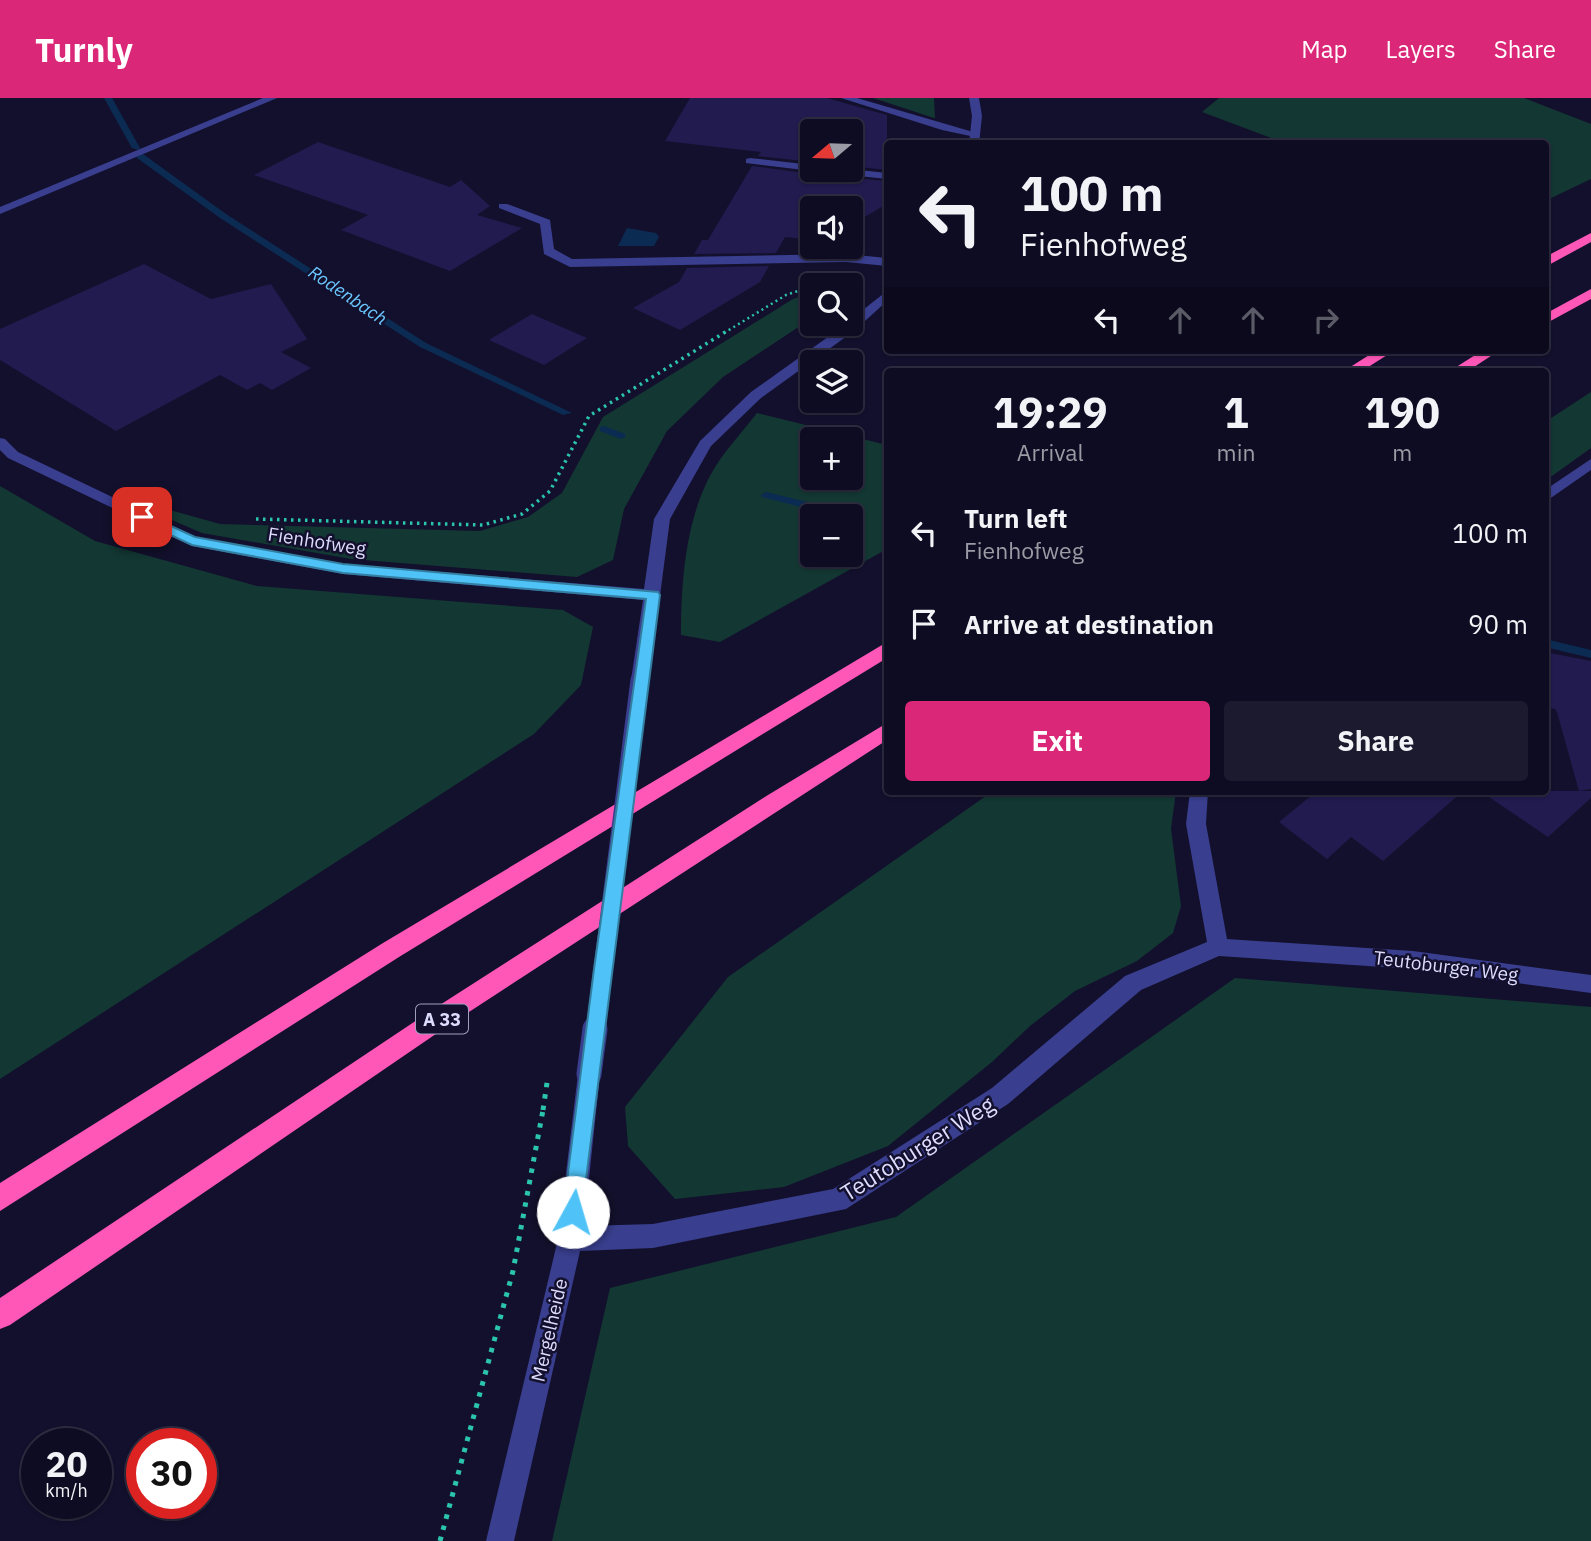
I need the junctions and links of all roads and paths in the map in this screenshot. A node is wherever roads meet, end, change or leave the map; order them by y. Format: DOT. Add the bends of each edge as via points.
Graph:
graph roads {
  1 [pos="272,98"];
  2 [pos="846,98"];
  3 [pos="974,98"];
  4 [pos="974,139"];
  5 [pos="750,161"];
  6 [pos="800,167"];
  7 [pos="863,173"];
  8 [pos="884,176"];
  9 [pos="503,206"];
  10 [pos="0,211"];
  11 [pos="1591,237"];
  12 [pos="1549,261"];
  13 [pos="884,262"];
  14 [pos="799,290"];
  15 [pos="1591,293"];
  16 [pos="884,298"];
  17 [pos="1549,318"];
  18 [pos="1381,354"];
  19 [pos="1486,354"];
  20 [pos="1356,368"];
  21 [pos="1462,368"];
  22 [pos="0,442"];
  23 [pos="1591,463"];
  24 [pos="1549,494"];
  25 [pos="253,519"];
  26 [pos="653,595"];
  27 [pos="884,651"];
  28 [pos="884,732"];
  29 [pos="1199,795"];
  30 [pos="1218,947"];
  31 [pos="1591,984"];
  32 [pos="543,1110"];
  33 [pos="0,1198"];
  34 [pos="570,1239"];
  35 [pos="0,1315"];
  36 [pos="440,1541"];
  37 [pos="500,1541"];
  1 -- 10 [label="street"];
  2 -- 4 [label="street"];
  3 -- 4 [label="street"];
  5 -- 6 [label="street"];
  7 -- 8 [label="street"];
  9 -- 13 [label="street" via="546,222 548,251 570,263 846,258"];
  11 -- 12 [label="highway"];
  14 -- 25 [label="path" via="589,416 550,491 522,514 482,524"];
  15 -- 17 [label="highway"];
  16 -- 26 [label="street, Mergelheide" via="757,396 705,444 662,519"];
  18 -- 20 [label="highway"];
  19 -- 21 [label="highway"];
  22 -- 26 [label="street, Fienhofweg" via="13,455 192,541 343,569"];
  23 -- 24 [label="street"];
  26 -- 34 [label="street, Mergelheide, bridge"];
  27 -- 33 [label="highway" via="391,950"];
  28 -- 35 [label="highway, A 33" via="706,844"];
  29 -- 30 [label="street" via="1196,824"];
  30 -- 31 [label="street, Teutoburger Weg" via="1413,960"];
  30 -- 34 [label="street, Teutoburger Weg" via="1133,983 1000,1096 837,1200 653,1236"];
  32 -- 36 [label="path" via="513,1271"];
  34 -- 37 [label="street, Mergelheide"];
}
